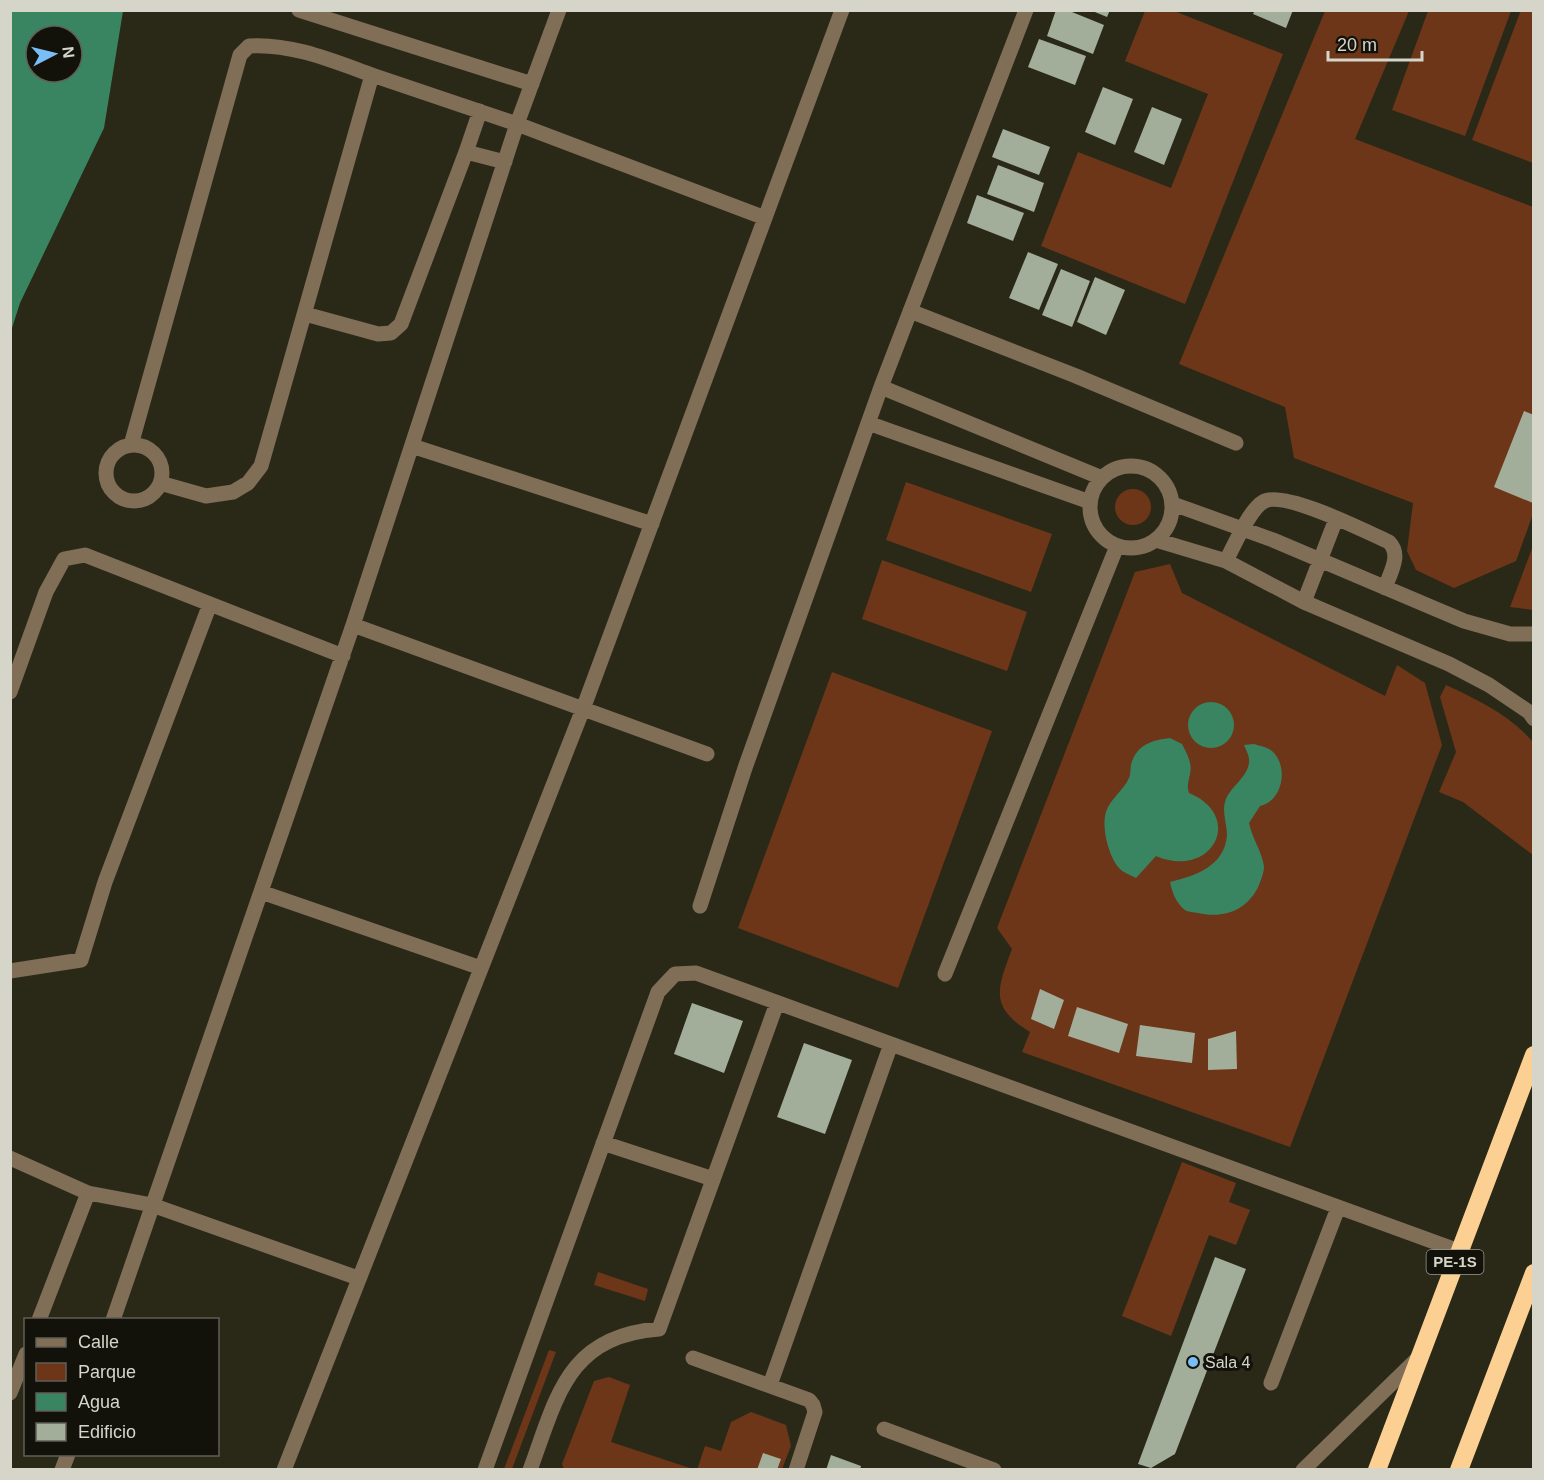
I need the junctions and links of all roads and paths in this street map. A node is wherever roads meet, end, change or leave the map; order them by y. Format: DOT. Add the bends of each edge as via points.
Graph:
graph roads {
  1 [pos="298,10"];
  2 [pos="559,10"];
  3 [pos="842,10"];
  4 [pos="1026,10"];
  5 [pos="372,75"];
  6 [pos="532,84"];
  7 [pos="480,111"];
  8 [pos="518,124"];
  9 [pos="466,152"];
  10 [pos="505,162"];
  11 [pos="765,218"];
  12 [pos="910,311"];
  13 [pos="305,314"];
  14 [pos="881,387"];
  15 [pos="868,423"];
  16 [pos="1236,443"];
  17 [pos="131,445"];
  18 [pos="412,446"];
  19 [pos="1102,478"];
  20 [pos="160,483"];
  21 [pos="1090,502"];
  22 [pos="1173,504"];
  23 [pos="1336,519"];
  24 [pos="652,524"];
  25 [pos="1242,528"];
  26 [pos="1156,540"];
  27 [pos="1116,546"];
  28 [pos="1227,561"];
  29 [pos="1320,561"];
  30 [pos="1385,588"];
  31 [pos="1304,602"];
  32 [pos="210,604"];
  33 [pos="353,625"];
  34 [pos="1533,634"];
  35 [pos="343,656"];
  36 [pos="10,692"];
  37 [pos="584,709"];
  38 [pos="1532,710"];
  39 [pos="707,754"];
  40 [pos="261,892"];
  41 [pos="700,906"];
  42 [pos="481,968"];
  43 [pos="10,971"];
  44 [pos="945,974"];
  45 [pos="777,1003"];
  46 [pos="891,1044"];
  47 [pos="1533,1055"];
  48 [pos="603,1143"];
  49 [pos="10,1158"];
  50 [pos="713,1179"];
  51 [pos="88,1193"];
  52 [pos="152,1205"];
  53 [pos="1338,1208"];
  54 [pos="1459,1251"];
  55 [pos="1533,1273"];
  56 [pos="358,1278"];
  57 [pos="40,1318"];
  58 [pos="114,1318"];
  59 [pos="1421,1356"];
  60 [pos="693,1358"];
  61 [pos="24,1359"];
  62 [pos="1271,1383"];
  63 [pos="770,1385"];
  64 [pos="10,1393"];
  65 [pos="884,1429"];
  66 [pos="68,1456"];
  67 [pos="62,1470"];
  68 [pos="284,1470"];
  69 [pos="485,1470"];
  70 [pos="530,1470"];
  71 [pos="796,1470"];
  72 [pos="994,1470"];
  73 [pos="1303,1470"];
  74 [pos="1377,1470"];
  75 [pos="1459,1470"];
  1 -- 6 [label="street"];
  2 -- 6 [label="street"];
  3 -- 11 [label="street"];
  4 -- 12 [label="street"];
  5 -- 7 [label="street"];
  5 -- 13 [label="street"];
  5 -- 17 [label="street" via="320,57 265,45 249,46 240,54"];
  6 -- 8 [label="street"];
  7 -- 8 [label="street"];
  7 -- 9 [label="street"];
  8 -- 10 [label="street"];
  8 -- 11 [label="street"];
  9 -- 10 [label="street"];
  9 -- 13 [label="street" via="401,324 392,333 378,334"];
  10 -- 18 [label="street"];
  11 -- 24 [label="street"];
  12 -- 14 [label="street"];
  12 -- 16 [label="street"];
  13 -- 20 [label="street" via="261,466 248,483 233,492 206,496"];
  14 -- 15 [label="street"];
  14 -- 19 [label="street"];
  15 -- 21 [label="street"];
  15 -- 41 [label="street"];
  17 -- 20 [label="street" via="142,445 159,460"];
  17 -- 20 [label="street" via="120,448 107,464 106,475 115,494 124,500 146,499"];
  18 -- 24 [label="street"];
  18 -- 33 [label="street"];
  19 -- 21 [label="street"];
  19 -- 22 [label="street" via="1112,469 1126,465 1146,468 1162,479"];
  21 -- 27 [label="street" via="1096,528"];
  22 -- 25 [label="street"];
  22 -- 26 [label="street" via="1166,530"];
  23 -- 25 [label="street" via="1273,498 1262,502"];
  23 -- 29 [label="street"];
  23 -- 30 [label="street" via="1395,548"];
  24 -- 37 [label="street"];
  25 -- 28 [label="street"];
  25 -- 29 [label="street"];
  26 -- 27 [label="street" via="1130,549"];
  26 -- 28 [label="street"];
  27 -- 44 [label="street"];
  28 -- 31 [label="street"];
  29 -- 30 [label="street"];
  29 -- 31 [label="street"];
  30 -- 34 [label="street" via="1464,621 1510,634"];
  31 -- 38 [label="street" via="1449,664"];
  32 -- 35 [label="street"];
  32 -- 36 [label="street" via="85,555 64,559 46,592"];
  32 -- 43 [label="street" via="105,882 81,960"];
  33 -- 35 [label="street"];
  33 -- 37 [label="street"];
  35 -- 40 [label="street"];
  37 -- 39 [label="street"];
  37 -- 42 [label="street"];
  40 -- 42 [label="street"];
  40 -- 52 [label="street"];
  42 -- 56 [label="street"];
  45 -- 46 [label="street"];
  45 -- 48 [label="street" via="696,973 675,974 658,992"];
  45 -- 50 [label="street"];
  46 -- 53 [label="street"];
  46 -- 63 [label="street"];
  47 -- 54 [label="highway, PE-1S"];
  48 -- 50 [label="street"];
  48 -- 69 [label="street"];
  49 -- 51 [label="street"];
  50 -- 70 [label="street" via="659,1329 637,1330 617,1337 590,1353 570,1373"];
  51 -- 52 [label="street"];
  51 -- 57 [label="street"];
  52 -- 56 [label="street"];
  52 -- 58 [label="street"];
  53 -- 54 [label="street"];
  53 -- 62 [label="street"];
  54 -- 59 [label="highway, PE-1S"];
  55 -- 75 [label="highway"];
  56 -- 68 [label="street"];
  59 -- 73 [label="street"];
  59 -- 74 [label="highway, PE-1S"];
  60 -- 63 [label="street"];
  61 -- 64 [label="street"];
  63 -- 71 [label="street" via="813,1405 815,1412"];
  65 -- 72 [label="street"];
  66 -- 67 [label="street"];
}
